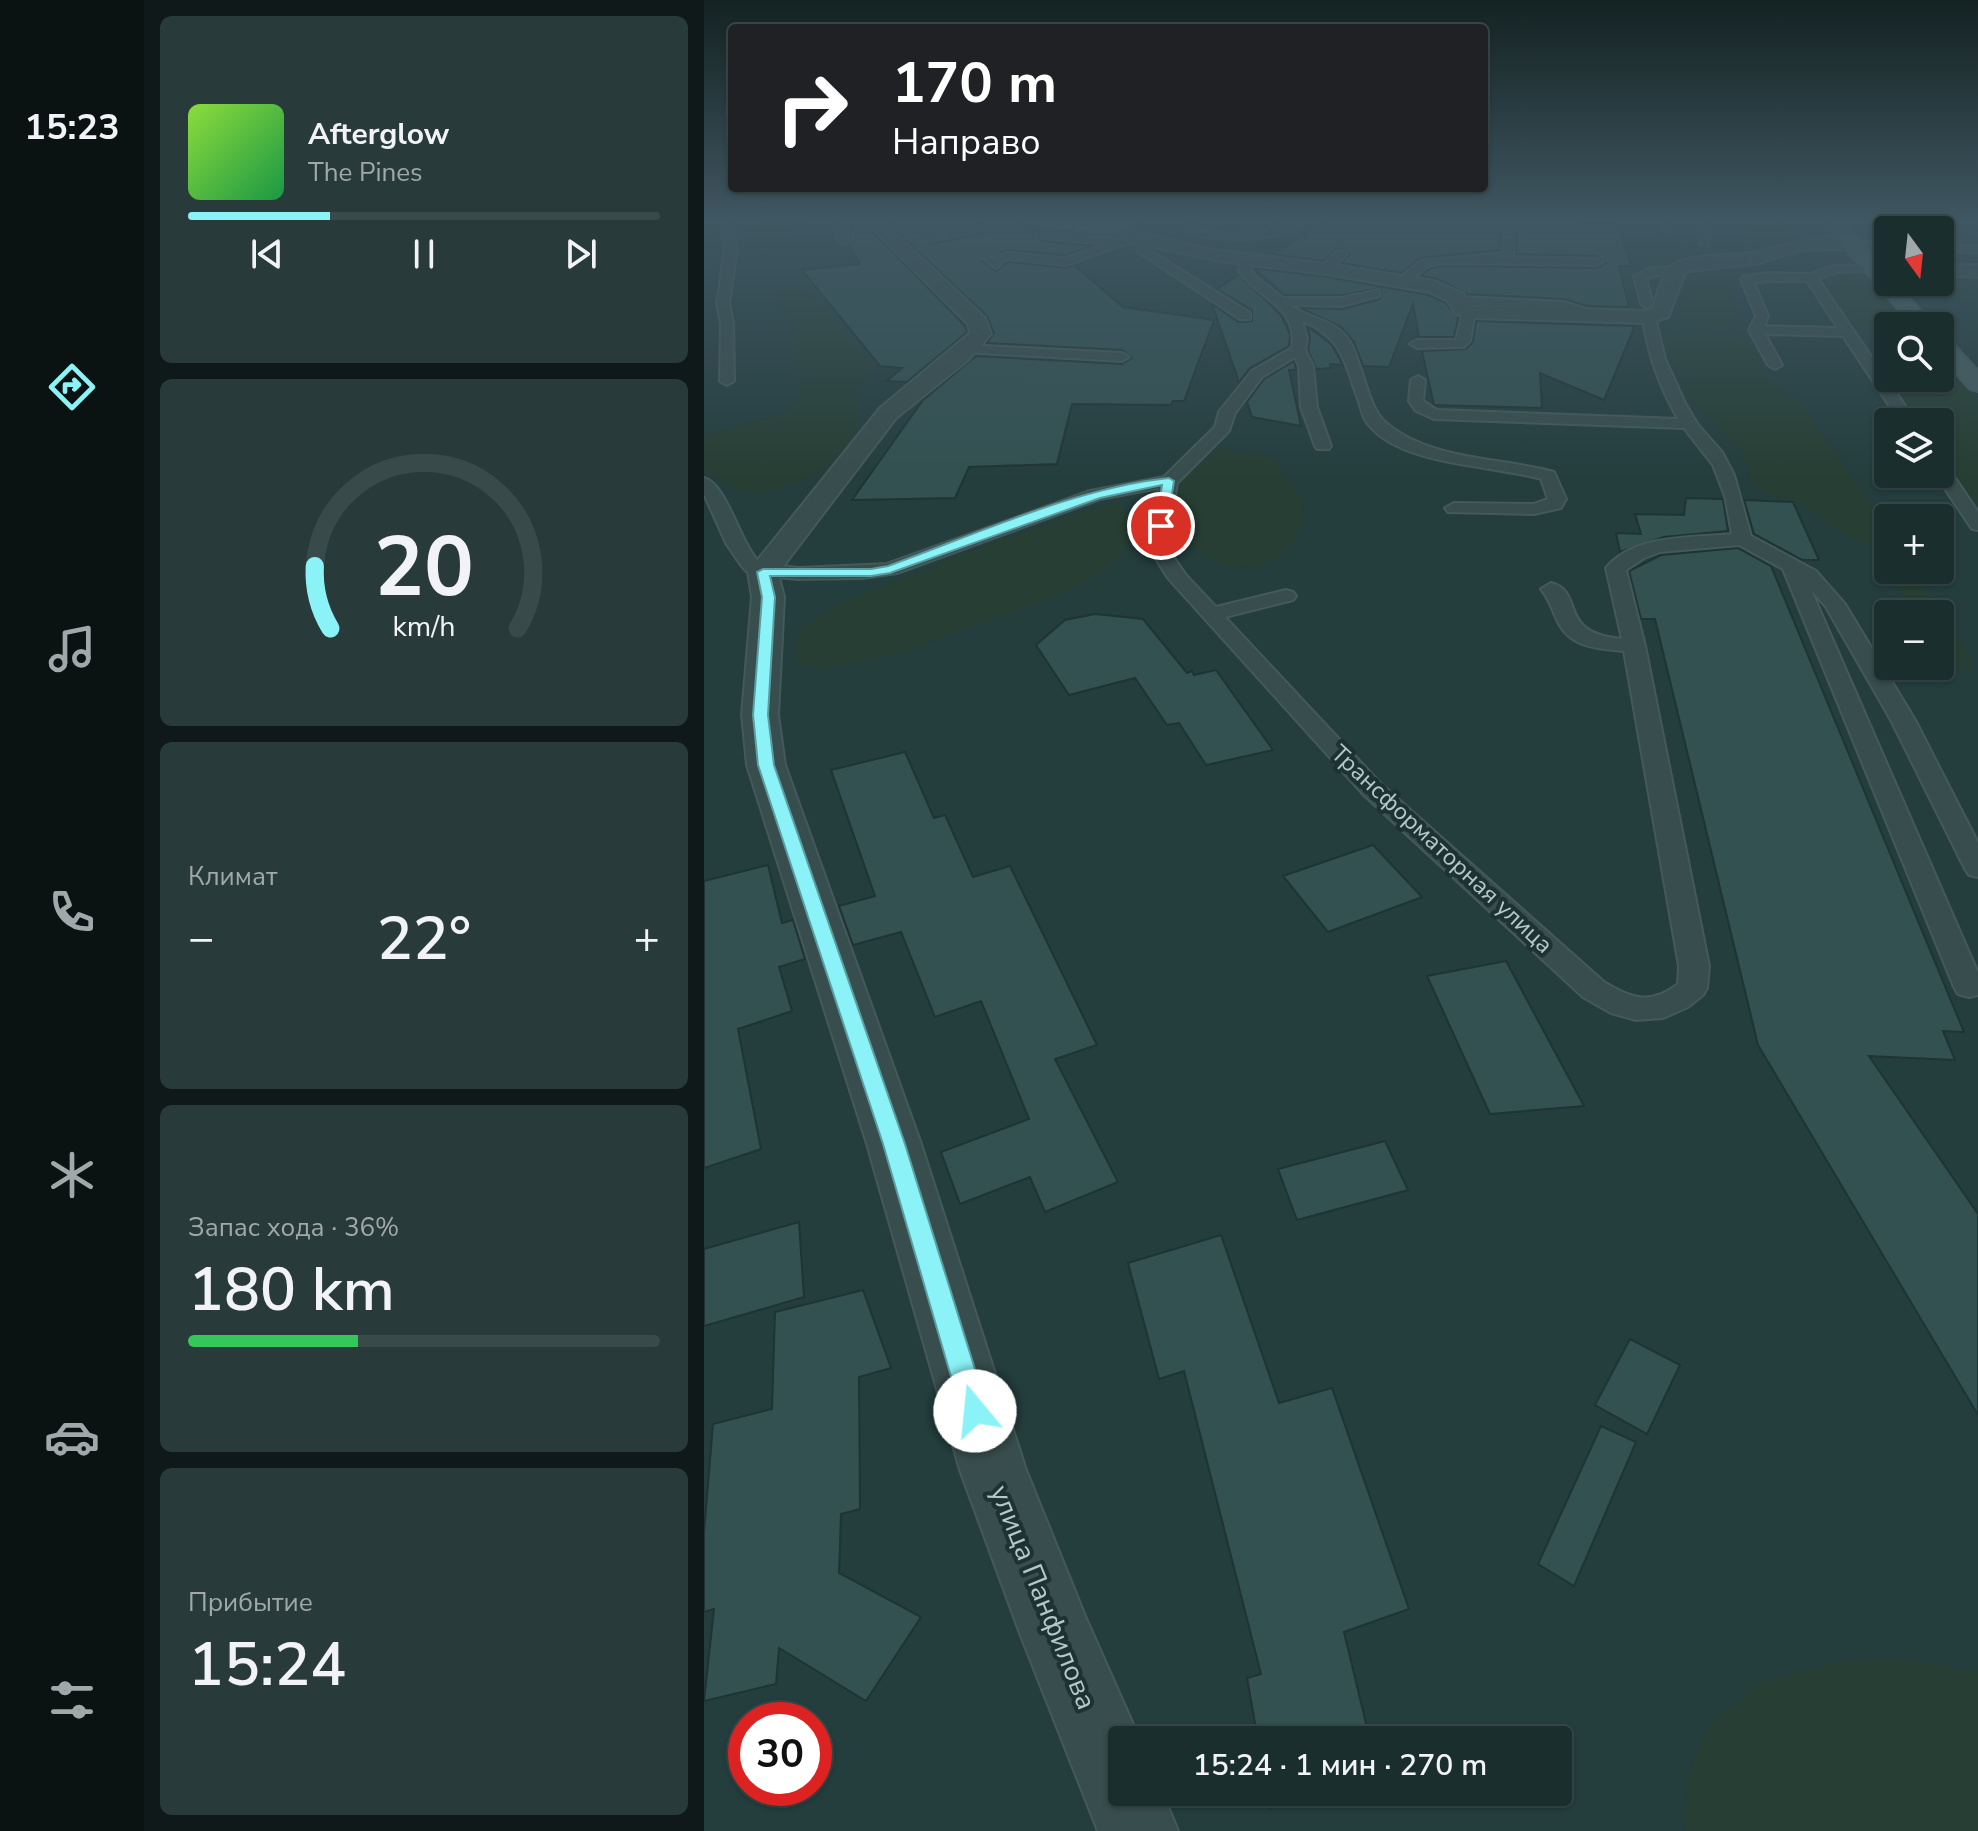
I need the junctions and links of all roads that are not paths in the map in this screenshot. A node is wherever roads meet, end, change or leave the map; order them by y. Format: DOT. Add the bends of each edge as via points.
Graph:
graph roads {
  1 [pos="720,307"];
  2 [pos="963,307"];
  3 [pos="1232,307"];
  4 [pos="1286,307"];
  5 [pos="1462,307"];
  6 [pos="1548,307"];
  7 [pos="1663,307"];
  8 [pos="1758,307"];
  9 [pos="1831,307"];
  10 [pos="1648,310"];
  11 [pos="1294,314"];
  12 [pos="1245,316"];
  13 [pos="1756,330"];
  14 [pos="1848,332"];
  15 [pos="974,342"];
  16 [pos="1417,344"];
  17 [pos="1298,350"];
  18 [pos="1122,357"];
  19 [pos="1954,357"];
  20 [pos="1775,365"];
  21 [pos="1975,378"];
  22 [pos="1418,380"];
  23 [pos="727,381"];
  24 [pos="1899,408"];
  25 [pos="1690,424"];
  26 [pos="1323,446"];
  27 [pos="1169,481"];
  28 [pos="704,483"];
  29 [pos="1953,488"];
  30 [pos="1454,508"];
  31 [pos="1978,525"];
  32 [pos="1742,539"];
  33 [pos="1790,563"];
  34 [pos="763,572"];
  35 [pos="1551,589"];
  36 [pos="1286,596"];
  37 [pos="1212,614"];
  38 [pos="1634,646"];
  39 [pos="1978,869"];
  40 [pos="1969,987"];
  41 [pos="1108,1755"];
  42 [pos="1129,1806"];
  43 [pos="1138,1831"];
  1 -- 23 [label="lane"];
  2 -- 15 [label="street" via="978,322"];
  3 -- 12 [label="lane"];
  4 -- 11 [label="lane"];
  5 -- 16 [label="lane" via="1463,341"];
  6 -- 10 [label="street" via="1602,316"];
  7 -- 10 [label="street" via="1661,313"];
  8 -- 13 [label="lane" via="1762,316"];
  9 -- 14 [label="lane"];
  10 -- 25 [label="lane" via="1651,340"];
  11 -- 17 [label="lane"];
  11 -- 30 [label="lane" via="1327,326 1344,343 1374,422 1393,438 1442,455 1541,473 1552,480 1557,499 1534,509"];
  13 -- 14 [label="lane"];
  13 -- 20 [label="lane"];
  14 -- 24 [label="lane"];
  15 -- 18 [label="lane"];
  15 -- 34 [label="street" via="889,412"];
  17 -- 26 [label="lane"];
  17 -- 27 [label="lane" via="1257,374 1227,412 1223,428"];
  19 -- 21 [label="main road"];
  22 -- 25 [label="lane" via="1416,401 1434,414"];
  25 -- 32 [label="lane" via="1715,454 1731,489"];
  27 -- 34 [label="lane" via="1096,495 890,569"];
  27 -- 37 [label="lane, Трансформаторная улица" via="1158,548"];
  28 -- 34 [label="lane" via="747,559"];
  29 -- 31 [label="lane"];
  32 -- 33 [label="lane"];
  32 -- 38 [label="lane" via="1658,547 1616,568"];
  33 -- 39 [label="lane" via="1835,604 1903,720"];
  33 -- 40 [label="lane"];
  34 -- 41 [label="street, улица Панфилова" via="768,597 760,715 766,765 894,1144 993,1470"];
  35 -- 38 [label="lane" via="1559,595 1569,629 1587,640"];
  36 -- 37 [label="lane"];
  37 -- 38 [label="lane, Трансформаторная улица" via="1372,789 1593,990 1631,1009 1653,1010 1675,1005 1692,988 1694,966"];
  42 -- 43 [label="street, улица Панфилова"];
}
